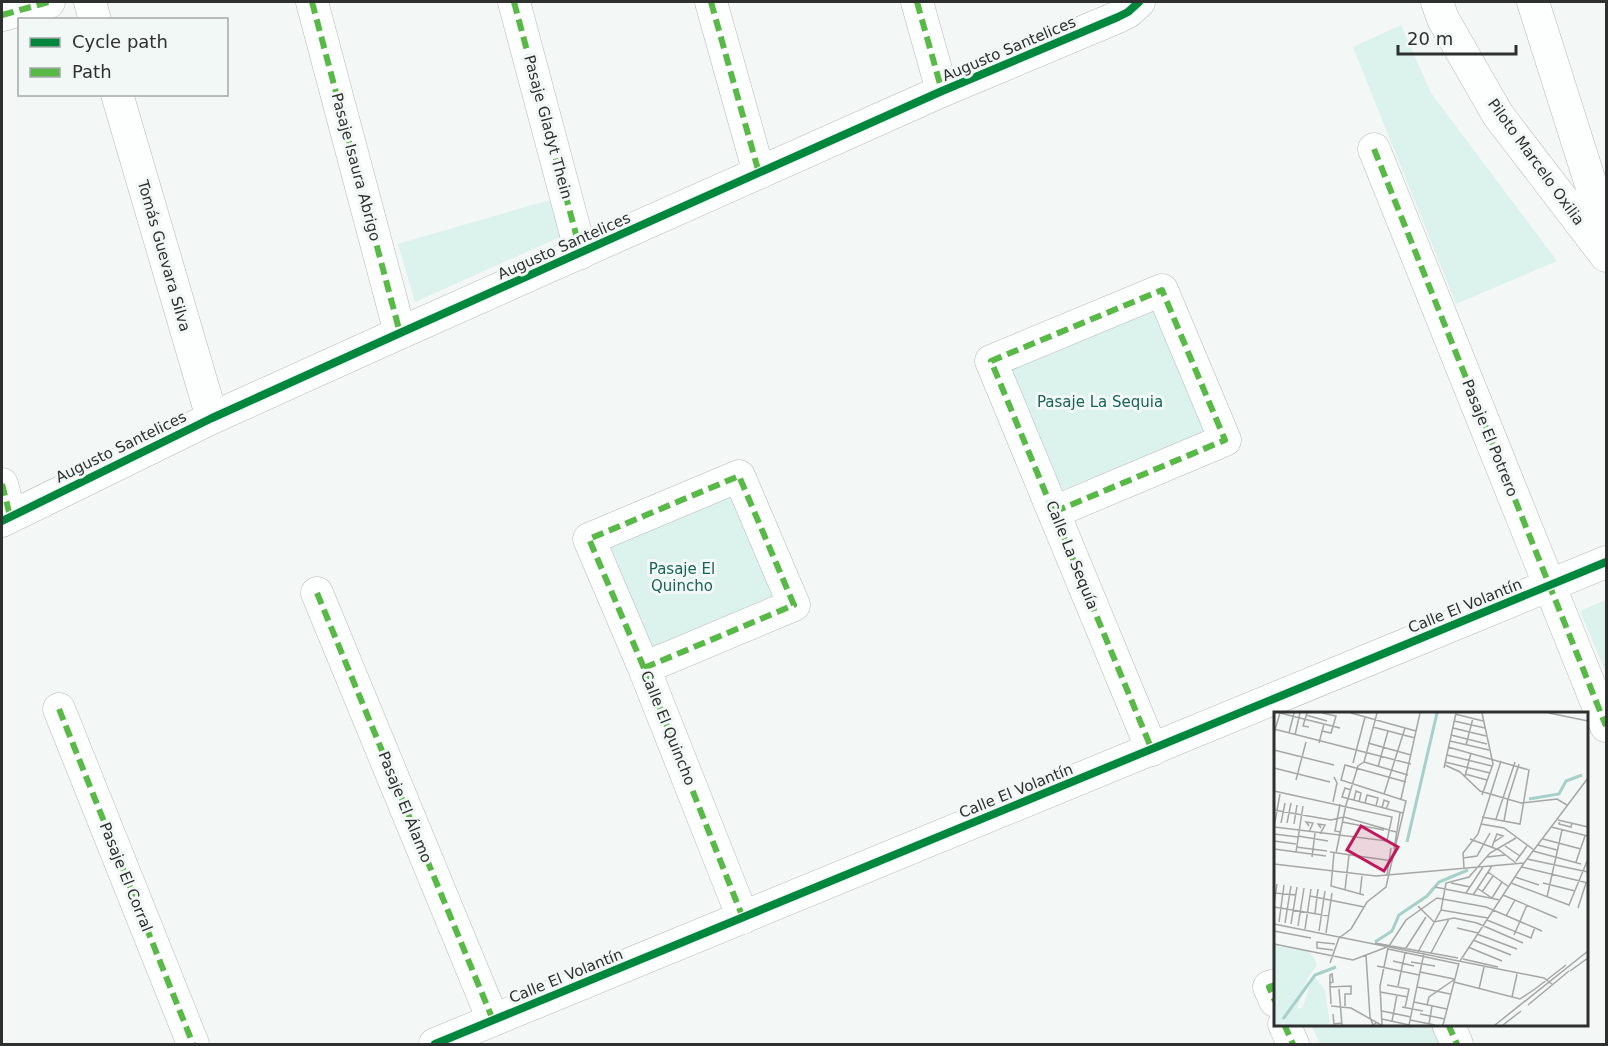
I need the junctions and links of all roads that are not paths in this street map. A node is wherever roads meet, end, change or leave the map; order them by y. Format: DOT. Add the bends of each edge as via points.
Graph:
graph roads {
  1 [pos="50,2"];
  2 [pos="90,2"];
  3 [pos="312,2"];
  4 [pos="514,2"];
  5 [pos="711,2"];
  6 [pos="917,2"];
  7 [pos="1139,2"];
  8 [pos="1437,2"];
  9 [pos="1533,2"];
  10 [pos="2,15"];
  11 [pos="94,18"];
  12 [pos="942,92"];
  13 [pos="118,96"];
  14 [pos="1374,149"];
  15 [pos="759,173"];
  16 [pos="1606,232"];
  17 [pos="581,253"];
  18 [pos="1606,256"];
  19 [pos="400,333"];
  20 [pos="212,418"];
  21 [pos="2,484"];
  22 [pos="1054,512"];
  23 [pos="6,518"];
  24 [pos="1606,562"];
  25 [pos="1549,585"];
  26 [pos="317,593"];
  27 [pos="644,668"];
  28 [pos="59,709"];
  29 [pos="1606,726"];
  30 [pos="1152,750"];
  31 [pos="743,918"];
  32 [pos="494,1020"];
  33 [pos="1285,1025"];
  34 [pos="1449,1025"];
  35 [pos="193,1044"];
  36 [pos="435,1044"];
  37 [pos="1293,1044"];
  38 [pos="1457,1044"];
  1 -- 10 [label="street"];
  2 -- 11 [label="street"];
  3 -- 19 [label="street, Pasaje Isaura Abrigo"];
  4 -- 17 [label="street, Pasaje Gladyt Thein"];
  5 -- 15 [label="street"];
  6 -- 12 [label="street"];
  7 -- 12 [label="street, Augusto Santelices" via="1118,17"];
  8 -- 18 [label="street, Piloto Marcelo Oxilia" via="1498,115"];
  9 -- 16 [label="street, Piloto Marcelo Oxilia"];
  12 -- 15 [label="street, Augusto Santelices"];
  13 -- 20 [label="street, Tomás Guevara Silva"];
  14 -- 25 [label="street, Pasaje El Potrero"];
  15 -- 17 [label="street, Augusto Santelices"];
  17 -- 19 [label="street, Augusto Santelices"];
  19 -- 20 [label="street, Augusto Santelices"];
  20 -- 23 [label="street, Augusto Santelices"];
  21 -- 23 [label="street"];
  22 -- 22 [label="street, Calle La Sequía" via="991,361 1162,290 1225,440"];
  22 -- 30 [label="street, Calle La Sequía"];
  24 -- 25 [label="street, Calle El Volantín"];
  25 -- 29 [label="street, Pasaje El Potrero"];
  25 -- 30 [label="street, Calle El Volantín"];
  26 -- 32 [label="street, Pasaje El Álamo"];
  27 -- 27 [label="street, Calle El Quincho" via="589,539 739,476 794,605"];
  27 -- 31 [label="street, Calle El Quincho"];
  28 -- 35 [label="street, Pasaje El Corral"];
  30 -- 31 [label="street, Calle El Volantín"];
  31 -- 32 [label="street, Calle El Volantín"];
  32 -- 36 [label="street, Calle El Volantín"];
  33 -- 37 [label="street"];
  34 -- 38 [label="street"];
}
